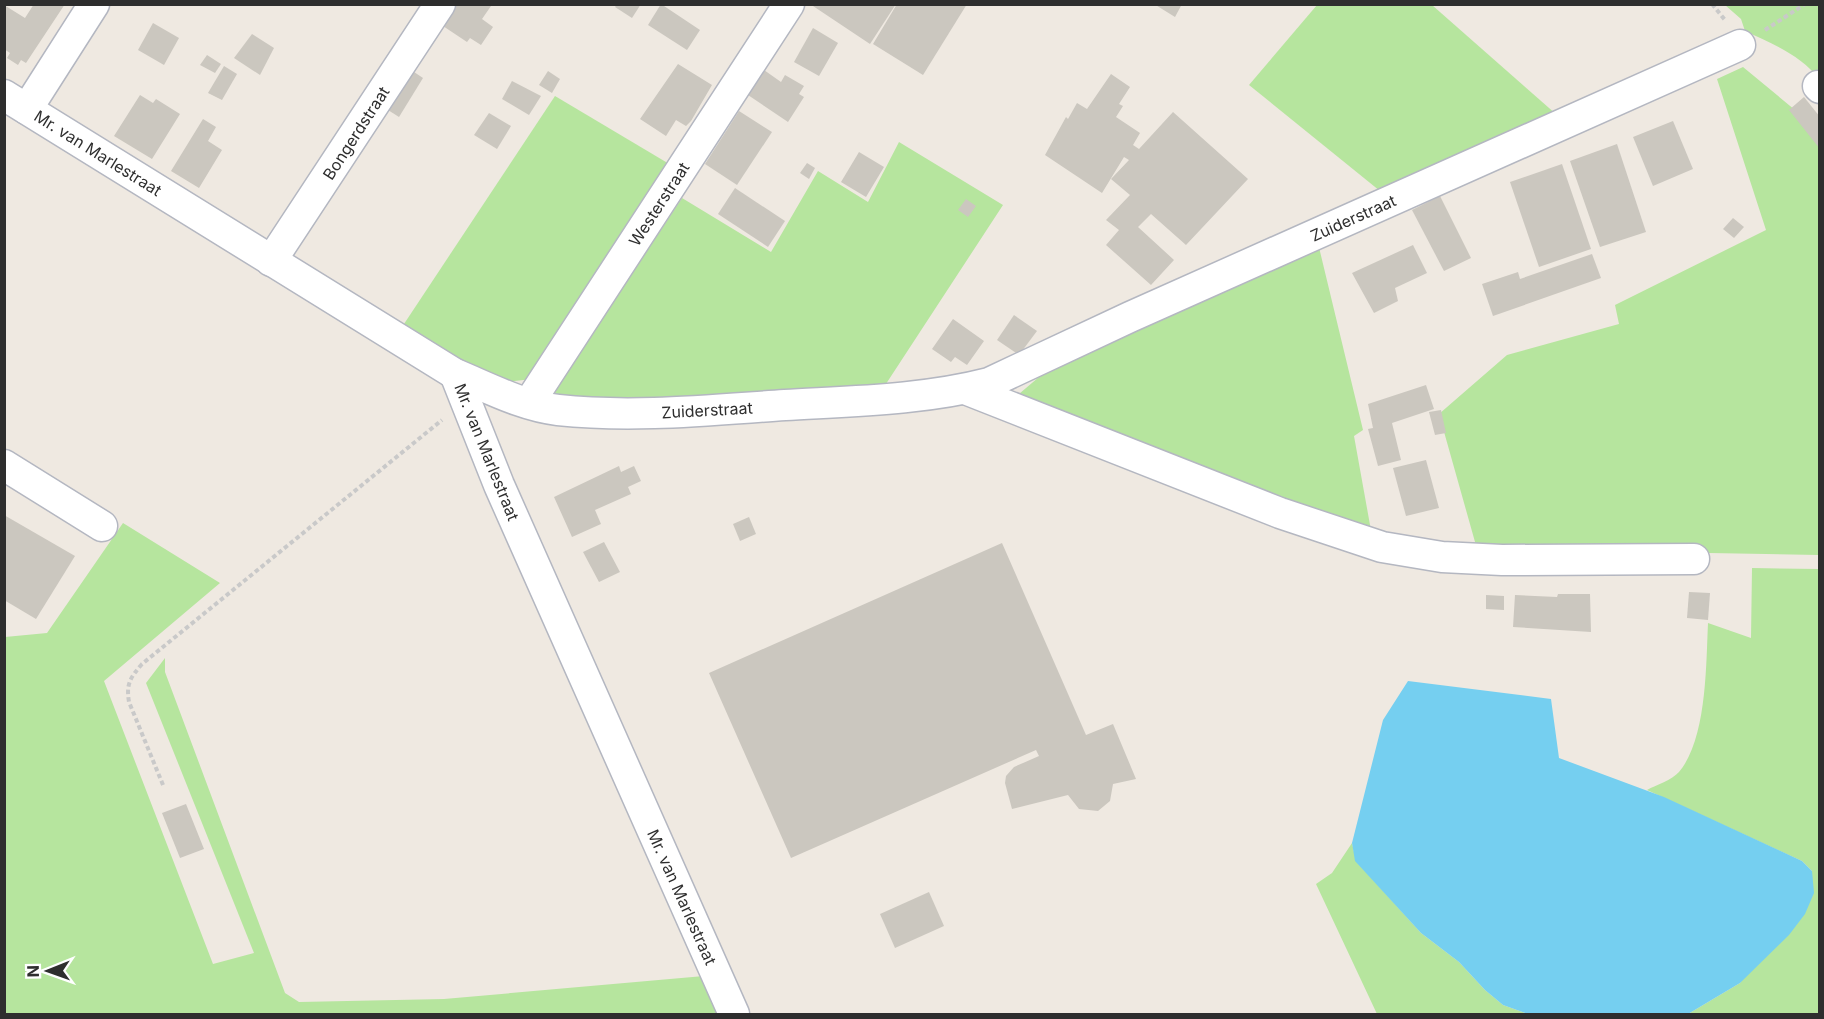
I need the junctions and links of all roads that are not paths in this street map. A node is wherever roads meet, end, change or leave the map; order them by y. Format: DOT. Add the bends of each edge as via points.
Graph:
graph roads {
  1 [pos="94,4"];
  2 [pos="440,4"];
  3 [pos="789,4"];
  4 [pos="1740,45"];
  5 [pos="16,102"];
  6 [pos="271,261"];
  7 [pos="454,374"];
  8 [pos="965,389"];
  9 [pos="529,403"];
  10 [pos="4,465"];
  11 [pos="102,526"];
  12 [pos="1694,559"];
  13 [pos="734,1014"];
  1 -- 5 [label="street"];
  2 -- 6 [label="street, Bongerdstraat"];
  3 -- 9 [label="street, Westerstraat"];
  4 -- 8 [label="street, Zuiderstraat" via="989,383"];
  5 -- 6 [label="street, Mr. van Marlestraat"];
  6 -- 7 [label="street, Mr. van Marlestraat"];
  7 -- 9 [label="street, Zuiderstraat"];
  7 -- 13 [label="street, Mr. van Marlestraat"];
  8 -- 9 [label="street, Zuiderstraat" via="882,399 653,413 556,410"];
  8 -- 12 [label="street, Zuiderstraat" via="1280,513 1382,547 1442,557 1502,560"];
  10 -- 11 [label="street"];
}
